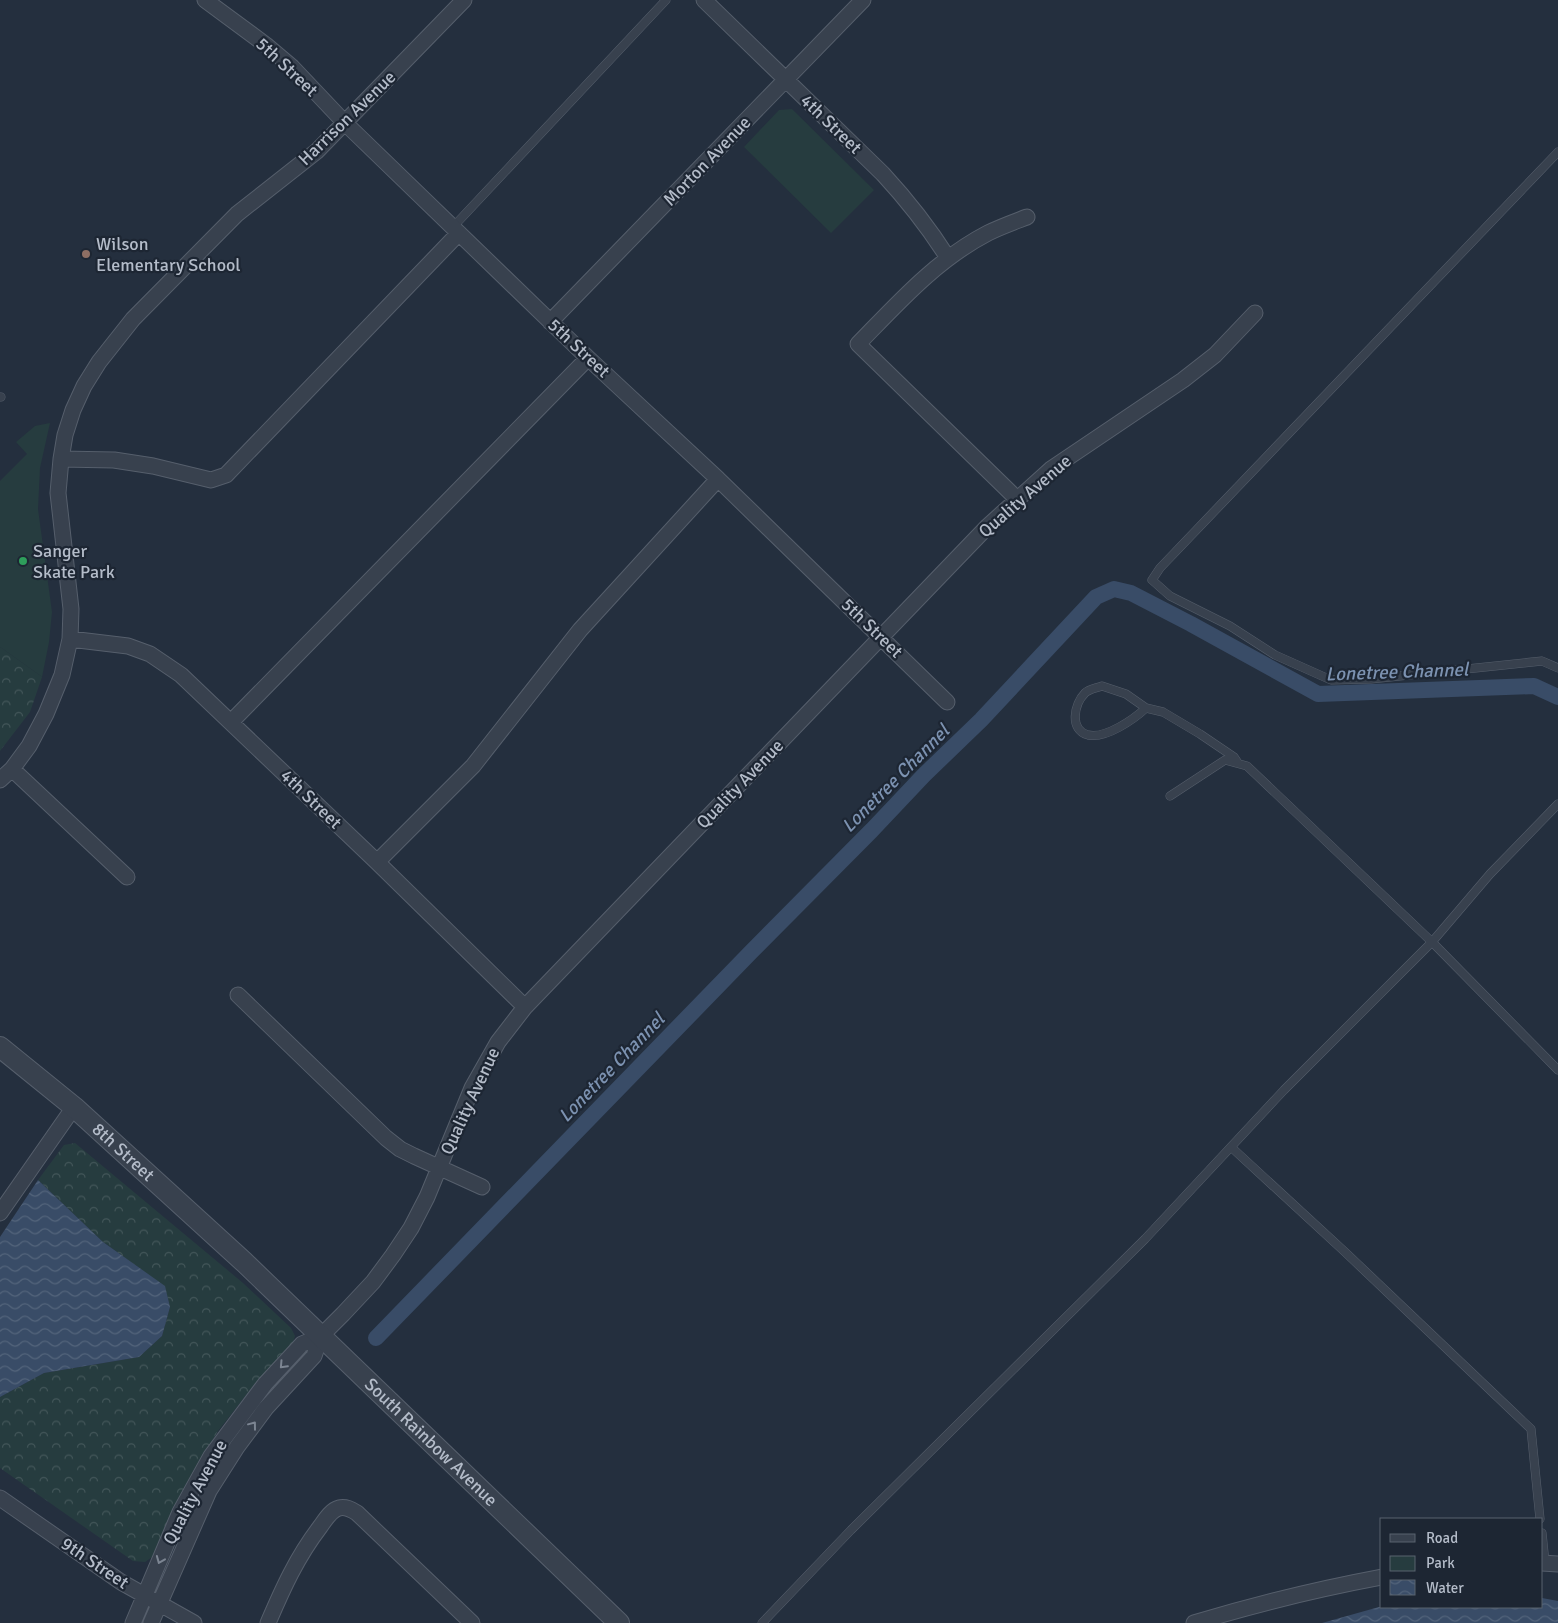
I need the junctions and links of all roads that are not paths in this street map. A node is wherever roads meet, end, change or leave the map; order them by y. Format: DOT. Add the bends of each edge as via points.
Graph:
graph roads {
  1 [pos="464,0"];
  2 [pos="666,0"];
  3 [pos="704,0"];
  4 [pos="863,0"];
  5 [pos="210,1"];
  6 [pos="785,80"];
  7 [pos="345,123"];
  8 [pos="1558,152"];
  9 [pos="1027,217"];
  10 [pos="456,230"];
  11 [pos="948,258"];
  12 [pos="1255,312"];
  13 [pos="550,322"];
  14 [pos="588,358"];
  15 [pos="61,459"];
  16 [pos="718,479"];
  17 [pos="1017,499"];
  18 [pos="881,637"];
  19 [pos="70,639"];
  20 [pos="1558,668"];
  21 [pos="948,702"];
  22 [pos="1146,708"];
  23 [pos="231,722"];
  24 [pos="1238,763"];
  25 [pos="12,769"];
  26 [pos="0,780"];
  27 [pos="1170,796"];
  28 [pos="1558,804"];
  29 [pos="377,862"];
  30 [pos="127,877"];
  31 [pos="1432,942"];
  32 [pos="238,995"];
  33 [pos="525,1007"];
  34 [pos="0,1047"];
  35 [pos="1558,1070"];
  36 [pos="74,1107"];
  37 [pos="1231,1147"];
  38 [pos="439,1168"];
  39 [pos="482,1187"];
  40 [pos="0,1213"];
  41 [pos="244,1262"];
  42 [pos="321,1336"];
  43 [pos="0,1498"];
  44 [pos="1540,1518"];
  45 [pos="1543,1538"];
  46 [pos="1548,1563"];
  47 [pos="1380,1577"];
  48 [pos="145,1596"];
  49 [pos="160,1605"];
  50 [pos="134,1623"];
  51 [pos="151,1623"];
  52 [pos="194,1623"];
  53 [pos="268,1623"];
  54 [pos="472,1623"];
  55 [pos="619,1623"];
  56 [pos="762,1623"];
  57 [pos="1194,1623"];
  1 -- 7 [label="street, Harrison Avenue"];
  2 -- 10 [label="lane"];
  3 -- 6 [label="street, 4th Street"];
  4 -- 6 [label="street, Morton Avenue"];
  5 -- 7 [label="street, 5th Street" via="279,55"];
  6 -- 11 [label="street, 4th Street" via="908,200"];
  6 -- 13 [label="street, Morton Avenue"];
  7 -- 10 [label="street, 5th Street"];
  7 -- 15 [label="street, Harrison Avenue" via="317,151 237,214 115,340 81,394 65,435"];
  8 -- 20 [label="lane" via="1152,580 1170,596 1230,626 1275,655 1332,680 1542,662"];
  9 -- 11 [label="street" via="989,233"];
  10 -- 13 [label="street, 5th Street"];
  10 -- 15 [label="street" via="226,475 211,480 114,460"];
  11 -- 17 [label="street" via="906,294 858,344"];
  12 -- 17 [label="street, Quality Avenue" via="1183,380 1052,469"];
  13 -- 14 [label="street, 5th Street"];
  14 -- 16 [label="street, 5th Street"];
  14 -- 23 [label="street"];
  15 -- 19 [label="street, Harrison Avenue" via="58,493 71,608"];
  16 -- 18 [label="street, 5th Street"];
  16 -- 29 [label="street" via="580,630 473,766"];
  17 -- 18 [label="street, Quality Avenue"];
  18 -- 21 [label="street, 5th Street"];
  18 -- 33 [label="street, Quality Avenue"];
  19 -- 23 [label="street, 4th Street" via="128,646 150,654 181,675"];
  19 -- 25 [label="street, Harrison Avenue" via="62,675 46,714"];
  22 -- 22 [label="lane" via="1126,694 1102,686 1086,692 1076,706 1074,716 1080,730 1089,735 1103,734 1134,719"];
  22 -- 24 [label="lane" via="1163,712 1234,757"];
  23 -- 29 [label="street, 4th Street"];
  24 -- 27 [label="lane" via="1225,760"];
  24 -- 31 [label="lane" via="1247,766"];
  25 -- 26 [label="street, Harrison Avenue"];
  25 -- 30 [label="street"];
  28 -- 31 [label="lane" via="1490,874"];
  29 -- 33 [label="street, 4th Street"];
  31 -- 35 [label="lane"];
  31 -- 37 [label="lane"];
  32 -- 38 [label="street" via="386,1138 400,1149"];
  33 -- 38 [label="street, Quality Avenue" via="498,1042 472,1088"];
  34 -- 36 [label="street, 8th Street"];
  36 -- 40 [label="street"];
  36 -- 41 [label="street, 8th Street"];
  37 -- 44 [label="lane" via="1530,1429"];
  37 -- 56 [label="lane" via="1145,1239 851,1530"];
  38 -- 39 [label="street"];
  38 -- 42 [label="street, Quality Avenue" via="411,1228 393,1255 373,1282"];
  41 -- 42 [label="street, South Rainbow Avenue"];
  42 -- 48 [label="street, Quality Avenue, one-way" via="302,1344 265,1384 211,1456 180,1512"];
  49 -- 42 [label="street, Quality Avenue, one-way" via="199,1511 217,1477 266,1408 314,1356"];
  42 -- 55 [label="street, South Rainbow Avenue"];
  43 -- 48 [label="street, 9th Street"];
  45 -- 46 [label="lane"];
  47 -- 57 [label="street" via="1314,1590"];
  48 -- 49 [label="street, 9th Street"];
  48 -- 50 [label="street, Quality Avenue"];
  49 -- 51 [label="street, Quality Avenue"];
  49 -- 52 [label="street, 9th Street"];
  53 -- 54 [label="street" via="305,1547 326,1518 341,1507 357,1513"];
}
